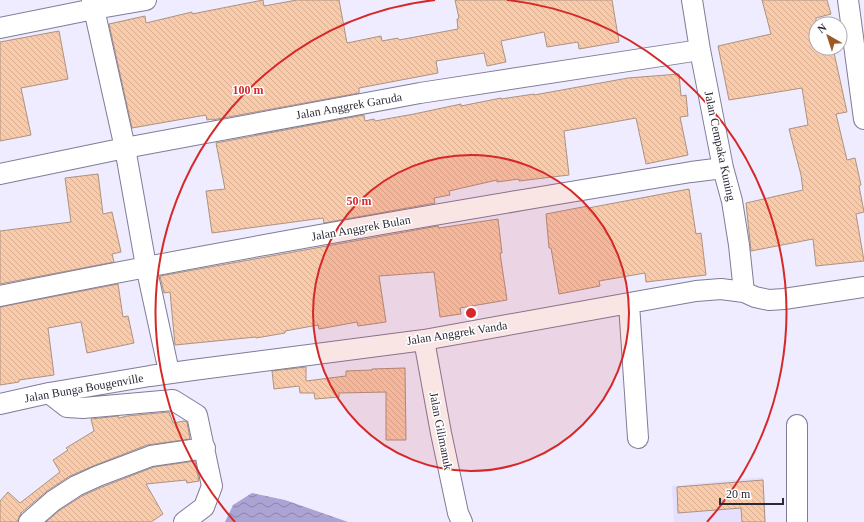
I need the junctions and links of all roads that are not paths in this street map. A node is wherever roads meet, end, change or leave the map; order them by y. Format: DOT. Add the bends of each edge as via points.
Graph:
graph roads {
  1 [pos="146,0"];
  2 [pos="692,0"];
  3 [pos="848,0"];
  4 [pos="93,4"];
  5 [pos="0,28"];
  6 [pos="700,50"];
  7 [pos="864,119"];
  8 [pos="125,148"];
  9 [pos="723,168"];
  10 [pos="0,174"];
  11 [pos="146,266"];
  12 [pos="864,287"];
  13 [pos="744,292"];
  14 [pos="0,296"];
  15 [pos="628,304"];
  16 [pos="424,340"];
  17 [pos="169,372"];
  18 [pos="49,393"];
  19 [pos="0,404"];
  20 [pos="798,425"];
  21 [pos="638,438"];
  22 [pos="205,448"];
  23 [pos="29,522"];
  24 [pos="184,522"];
  25 [pos="462,522"];
  26 [pos="797,522"];
  1 -- 4 [label="street"];
  2 -- 6 [label="street, Jalan Cempaka Kuning"];
  3 -- 7 [label="street"];
  4 -- 5 [label="street"];
  4 -- 8 [label="street"];
  6 -- 8 [label="street, Jalan Anggrek Garuda" via="420,93"];
  6 -- 9 [label="street, Jalan Cempaka Kuning"];
  8 -- 10 [label="street, Jalan Anggrek Garuda"];
  8 -- 11 [label="street"];
  9 -- 11 [label="street, Jalan Anggrek Bulan" via="436,214"];
  9 -- 13 [label="street, Jalan Cempaka Kuning" via="732,201"];
  11 -- 14 [label="street, Jalan Anggrek Bulan"];
  11 -- 17 [label="street"];
  12 -- 13 [label="street, Jalan Anggrek Vanda" via="769,300"];
  13 -- 15 [label="street, Jalan Anggrek Vanda" via="721,289 696,291"];
  15 -- 16 [label="street, Jalan Anggrek Vanda"];
  15 -- 21 [label="street"];
  16 -- 17 [label="street, Jalan Anggrek Vanda"];
  16 -- 25 [label="street, Jalan Gilimanuk" via="444,448"];
  17 -- 18 [label="street, Jalan Bunga Bougenville"];
  18 -- 19 [label="street, Jalan Bunga Bougenville"];
  18 -- 22 [label="street" via="66,407 83,408 174,400 197,415"];
  20 -- 26 [label="street"];
  22 -- 23 [label="street" via="151,456 98,476 53,501"];
  22 -- 24 [label="street" via="212,486 204,507"];
}
